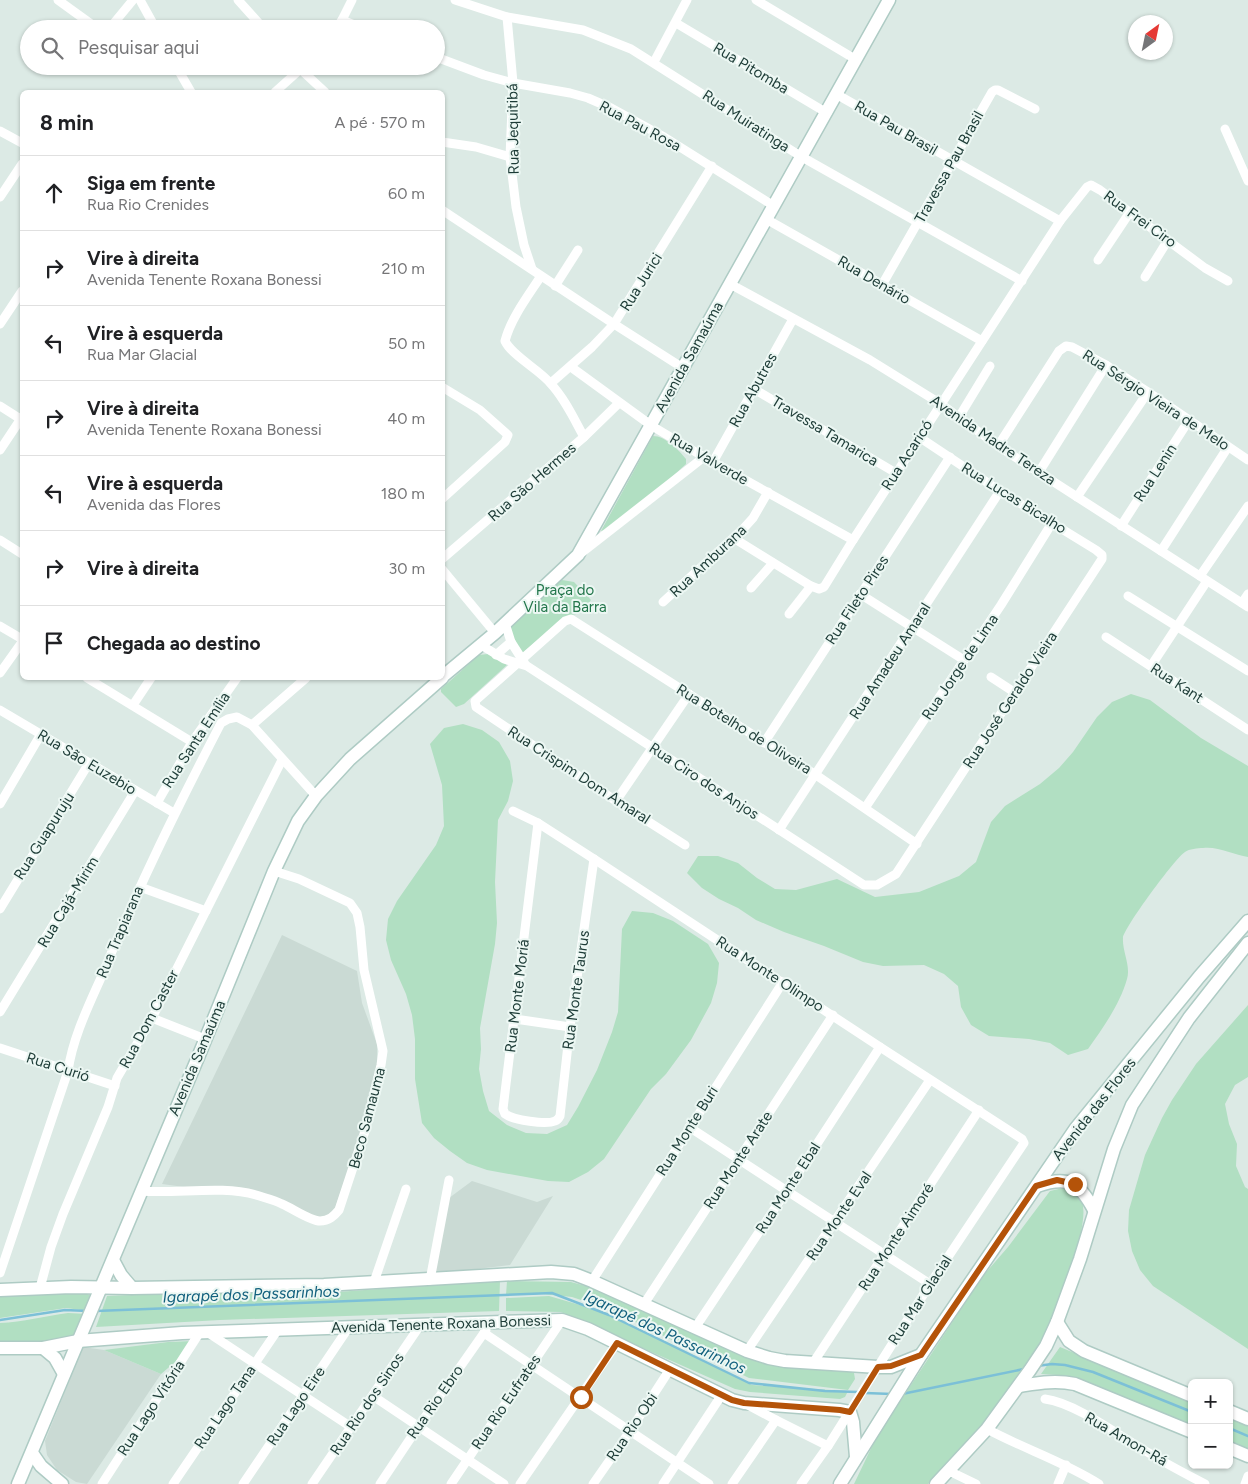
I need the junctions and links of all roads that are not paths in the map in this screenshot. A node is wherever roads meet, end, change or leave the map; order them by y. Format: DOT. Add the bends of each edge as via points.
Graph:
graph roads {
  1 [pos="58,0"];
  2 [pos="133,0"];
  3 [pos="140,0"];
  4 [pos="238,0"];
  5 [pos="352,0"];
  6 [pos="455,0"];
  7 [pos="687,0"];
  8 [pos="756,0"];
  9 [pos="887,1"];
  10 [pos="507,17"];
  11 [pos="86,20"];
  12 [pos="116,20"];
  13 [pos="151,20"];
  14 [pos="256,20"];
  15 [pos="342,20"];
  16 [pos="676,23"];
  17 [pos="855,59"];
  18 [pos="445,60"];
  19 [pos="654,62"];
  20 [pos="181,75"];
  21 [pos="293,75"];
  22 [pos="309,75"];
  23 [pos="513,83"];
  24 [pos="190,90"];
  25 [pos="277,90"];
  26 [pos="323,90"];
  27 [pos="836,94"];
  28 [pos="1035,109"];
  29 [pos="827,112"];
  30 [pos="1225,129"];
  31 [pos="0,131"];
  32 [pos="20,142"];
  33 [pos="445,142"];
  34 [pos="510,157"];
  35 [pos="802,157"];
  36 [pos="953,160"];
  37 [pos="712,166"];
  38 [pos="20,167"];
  39 [pos="1248,181"];
  40 [pos="0,197"];
  41 [pos="774,206"];
  42 [pos="445,212"];
  43 [pos="1130,212"];
  44 [pos="766,219"];
  45 [pos="1060,221"];
  46 [pos="917,222"];
  47 [pos="1168,240"];
  48 [pos="578,250"];
  49 [pos="1098,260"];
  50 [pos="532,269"];
  51 [pos="541,276"];
  52 [pos="1145,277"];
  53 [pos="1022,281"];
  54 [pos="1228,281"];
  55 [pos="730,284"];
  56 [pos="882,285"];
  57 [pos="555,286"];
  58 [pos="20,294"];
  59 [pos="793,319"];
  60 [pos="0,324"];
  61 [pos="614,324"];
  62 [pos="982,341"];
  63 [pos="990,366"];
  64 [pos="1106,366"];
  65 [pos="571,367"];
  66 [pos="683,368"];
  67 [pos="551,383"];
  68 [pos="445,388"];
  69 [pos="754,389"];
  70 [pos="1148,392"];
  71 [pos="620,403"];
  72 [pos="940,404"];
  73 [pos="0,406"];
  74 [pos="959,417"];
  75 [pos="20,418"];
  76 [pos="1190,420"];
  77 [pos="20,422"];
  78 [pos="652,426"];
  79 [pos="584,437"];
  80 [pos="925,442"];
  81 [pos="998,446"];
  82 [pos="1228,447"];
  83 [pos="0,450"];
  84 [pos="704,457"];
  85 [pos="950,457"];
  86 [pos="1248,460"];
  87 [pos="713,462"];
  88 [pos="1039,472"];
  89 [pos="896,473"];
  90 [pos="1000,491"];
  91 [pos="768,492"];
  92 [pos="445,496"];
  93 [pos="1078,497"];
  94 [pos="1248,506"];
  95 [pos="1052,523"];
  96 [pos="1121,526"];
  97 [pos="734,539"];
  98 [pos="0,540"];
  99 [pos="853,540"];
  100 [pos="1161,551"];
  101 [pos="20,553"];
  102 [pos="578,555"];
  103 [pos="1102,556"];
  104 [pos="445,557"];
  105 [pos="773,563"];
  106 [pos="445,573"];
  107 [pos="1203,579"];
  108 [pos="811,586"];
  109 [pos="751,588"];
  110 [pos="860,594"];
  111 [pos="1248,594"];
  112 [pos="1128,596"];
  113 [pos="663,602"];
  114 [pos="1245,605"];
  115 [pos="789,614"];
  116 [pos="505,623"];
  117 [pos="0,626"];
  118 [pos="912,627"];
  119 [pos="1177,628"];
  120 [pos="495,633"];
  121 [pos="1106,637"];
  122 [pos="20,639"];
  123 [pos="511,642"];
  124 [pos="20,643"];
  125 [pos="481,645"];
  126 [pos="496,655"];
  127 [pos="964,660"];
  128 [pos="522,663"];
  129 [pos="1151,666"];
  130 [pos="1248,671"];
  131 [pos="0,674"];
  132 [pos="445,675"];
  133 [pos="991,677"];
  134 [pos="90,680"];
  135 [pos="151,680"];
  136 [pos="236,680"];
  137 [pos="304,680"];
  138 [pos="439,680"];
  139 [pos="1014,692"];
  140 [pos="689,694"];
  141 [pos="133,705"];
  142 [pos="0,710"];
  143 [pos="252,725"];
  144 [pos="1248,730"];
  145 [pos="41,734"];
  146 [pos="192,742"];
  147 [pos="764,743"];
  148 [pos="652,747"];
  149 [pos="282,760"];
  150 [pos="89,763"];
  151 [pos="816,775"];
  152 [pos="135,791"];
  153 [pos="316,796"];
  154 [pos="616,801"];
  155 [pos="156,803"];
  156 [pos="0,804"];
  157 [pos="865,808"];
  158 [pos="513,811"];
  159 [pos="174,813"];
  160 [pos="538,823"];
  161 [pos="780,830"];
  162 [pos="916,844"];
  163 [pos="686,845"];
  164 [pos="594,859"];
  165 [pos="274,871"];
  166 [pos="140,887"];
  167 [pos="0,909"];
  168 [pos="206,911"];
  169 [pos="1248,921"];
  170 [pos="1248,944"];
  171 [pos="782,982"];
  172 [pos="0,1012"];
  173 [pos="833,1015"];
  174 [pos="152,1018"];
  175 [pos="515,1019"];
  176 [pos="570,1027"];
  177 [pos="205,1039"];
  178 [pos="880,1048"];
  179 [pos="1,1051"];
  180 [pos="68,1071"];
  181 [pos="930,1080"];
  182 [pos="115,1086"];
  183 [pos="979,1110"];
  184 [pos="558,1120"];
  185 [pos="689,1127"];
  186 [pos="1024,1142"];
  187 [pos="738,1159"];
  188 [pos="449,1180"];
  189 [pos="1036,1186"];
  190 [pos="406,1189"];
  191 [pos="787,1190"];
  192 [pos="141,1191"];
  193 [pos="1094,1210"];
  194 [pos="835,1222"];
  195 [pos="885,1254"];
  196 [pos="113,1260"];
  197 [pos="0,1273"];
  198 [pos="430,1280"];
  199 [pos="592,1281"];
  200 [pos="374,1282"];
  201 [pos="930,1284"];
  202 [pos="40,1288"];
  203 [pos="102,1288"];
  204 [pos="132,1288"];
  205 [pos="0,1290"];
  206 [pos="644,1304"];
  207 [pos="562,1320"];
  208 [pos="492,1322"];
  209 [pos="1057,1322"];
  210 [pos="421,1324"];
  211 [pos="349,1327"];
  212 [pos="695,1328"];
  213 [pos="277,1331"];
  214 [pos="204,1332"];
  215 [pos="484,1333"];
  216 [pos="78,1341"];
  217 [pos="617,1343"];
  218 [pos="0,1348"];
  219 [pos="42,1348"];
  220 [pos="748,1350"];
  221 [pos="921,1355"];
  222 [pos="254,1363"];
  223 [pos="813,1363"];
  224 [pos="532,1364"];
  225 [pos="878,1367"];
  226 [pos="670,1370"];
  227 [pos="64,1374"];
  228 [pos="1019,1386"];
  229 [pos="1188,1394"];
  230 [pos="303,1395"];
  231 [pos="373,1396"];
  232 [pos="721,1396"];
  233 [pos="581,1397"];
  234 [pos="1045,1399"];
  235 [pos="744,1403"];
  236 [pos="853,1408"];
  237 [pos="1233,1413"];
  238 [pos="1248,1419"];
  239 [pos="776,1420"];
  240 [pos="351,1427"];
  241 [pos="418,1427"];
  242 [pos="987,1429"];
  243 [pos="1188,1430"];
  244 [pos="630,1431"];
  245 [pos="828,1446"];
  246 [pos="1233,1450"];
  247 [pos="32,1453"];
  248 [pos="856,1456"];
  249 [pos="1248,1456"];
  250 [pos="468,1459"];
  251 [pos="678,1462"];
  252 [pos="1066,1465"];
  253 [pos="949,1471"];
  254 [pos="1248,1476"];
  255 [pos="18,1484"];
  256 [pos="62,1484"];
  257 [pos="102,1484"];
  258 [pos="173,1484"];
  259 [pos="243,1484"];
  260 [pos="312,1484"];
  261 [pos="380,1484"];
  262 [pos="451,1484"];
  263 [pos="504,1484"];
  264 [pos="520,1484"];
  265 [pos="593,1484"];
  266 [pos="662,1484"];
  267 [pos="709,1484"];
  268 [pos="732,1484"];
  269 [pos="801,1484"];
  270 [pos="840,1484"];
  271 [pos="936,1484"];
  272 [pos="976,1484"];
  273 [pos="1058,1484"];
  274 [pos="1099,1484"];
  275 [pos="1205,1484"];
  276 [pos="1245,1484"];
  1 -- 11 [label="street"];
  2 -- 12 [label="street"];
  3 -- 13 [label="street"];
  4 -- 14 [label="street"];
  5 -- 15 [label="street"];
  6 -- 10 [label="street, Rua Muiratinga"];
  7 -- 16 [label="street"];
  8 -- 17 [label="street"];
  9 -- 17 [label="street, Avenida Samaúma"];
  10 -- 19 [label="street, Rua Muiratinga" via="582,30 620,44"];
  10 -- 23 [label="street, Rua Jequitibá"];
  16 -- 19 [label="street"];
  16 -- 29 [label="street, Rua Pitomba"];
  17 -- 27 [label="street, Avenida Samaúma"];
  18 -- 23 [label="street, Rua Pau Rosa"];
  19 -- 35 [label="street, Rua Muiratinga"];
  20 -- 24 [label="street"];
  21 -- 25 [label="street"];
  22 -- 26 [label="street"];
  23 -- 34 [label="street, Rua Jequitibá"];
  23 -- 37 [label="street, Rua Pau Rosa" via="588,98"];
  27 -- 29 [label="street, Avenida Samaúma"];
  27 -- 36 [label="street, Rua Pau Brasil"];
  28 -- 36 [label="street, Travessa Pau Brasil" via="995,90"];
  29 -- 35 [label="street, Avenida Samaúma"];
  30 -- 39 [label="street"];
  31 -- 32 [label="street"];
  33 -- 34 [label="street" via="476,146"];
  34 -- 50 [label="street, Rua Jequitibá" via="516,207"];
  35 -- 41 [label="street, Avenida Samaúma"];
  35 -- 46 [label="street, Rua Muiratinga"];
  36 -- 45 [label="street, Rua Pau Brasil"];
  36 -- 46 [label="street, Travessa Pau Brasil"];
  37 -- 41 [label="street, Rua Pau Rosa"];
  37 -- 61 [label="street, Rua Jurici"];
  38 -- 40 [label="street"];
  41 -- 44 [label="street, Avenida Samaúma"];
  42 -- 50 [label="street"];
  43 -- 45 [label="street, Rua Frei Ciro" via="1091,186 1083,189"];
  43 -- 47 [label="street, Rua Frei Ciro"];
  43 -- 49 [label="street"];
  44 -- 55 [label="street, Avenida Samaúma"];
  44 -- 56 [label="street, Rua Denário"];
  45 -- 53 [label="street, Rua Acaricó"];
  46 -- 53 [label="street, Rua Muiratinga"];
  46 -- 56 [label="street, Travessa Pau Brasil"];
  47 -- 52 [label="street"];
  47 -- 54 [label="street, Rua Frei Ciro"];
  48 -- 57 [label="street"];
  50 -- 51 [label="street"];
  51 -- 57 [label="street"];
  51 -- 67 [label="street" via="505,341 511,350"];
  53 -- 62 [label="street, Rua Acaricó"];
  55 -- 59 [label="street, Avenida Madre Tereza"];
  55 -- 66 [label="street, Avenida Samaúma"];
  56 -- 62 [label="street, Rua Denário"];
  57 -- 61 [label="street"];
  58 -- 60 [label="street"];
  59 -- 69 [label="street, Rua Abutres"];
  59 -- 72 [label="street, Avenida Madre Tereza" via="870,360"];
  61 -- 65 [label="street, Rua Jurici"];
  61 -- 66 [label="street"];
  62 -- 72 [label="street, Rua Acaricó"];
  63 -- 74 [label="street"];
  64 -- 70 [label="street, Rua Sérgio Vieira de Melo"];
  64 -- 81 [label="street, Rua Sérgio Vieira de Melo" via="1072,347 1063,347"];
  64 -- 88 [label="street"];
  65 -- 67 [label="street, Rua Jurici"];
  65 -- 71 [label="street, Rua Valverde"];
  66 -- 78 [label="street, Avenida Samaúma"];
  67 -- 79 [label="street"];
  68 -- 92 [label="street" via="480,410 508,434 505,442"];
  69 -- 87 [label="street, Rua Abutres"];
  69 -- 89 [label="street, Travessa Tamarica"];
  70 -- 76 [label="street, Rua Sérgio Vieira de Melo"];
  70 -- 93 [label="street"];
  71 -- 78 [label="street, Rua Valverde"];
  71 -- 79 [label="street, Rua São Hermes"];
  72 -- 74 [label="street, Avenida Madre Tereza"];
  72 -- 89 [label="street, Rua Acaricó"];
  73 -- 75 [label="street"];
  74 -- 81 [label="street, Avenida Madre Tereza"];
  76 -- 82 [label="street, Rua Sérgio Vieira de Melo"];
  76 -- 96 [label="street, Rua Lenin"];
  77 -- 83 [label="street"];
  78 -- 84 [label="street, Rua Valverde"];
  78 -- 102 [label="street, Avenida Samaúma"];
  79 -- 104 [label="street, Rua São Hermes"];
  80 -- 85 [label="street, Rua Lucas Bicalho"];
  81 -- 88 [label="street, Avenida Madre Tereza"];
  82 -- 86 [label="street, Rua Sérgio Vieira de Melo"];
  82 -- 100 [label="street"];
  84 -- 87 [label="street, Rua Valverde"];
  84 -- 102 [label="street"];
  85 -- 90 [label="street, Rua Lucas Bicalho"];
  85 -- 110 [label="street, Rua Fileto Pires"];
  87 -- 91 [label="street, Rua Valverde"];
  88 -- 93 [label="street, Avenida Madre Tereza"];
  89 -- 99 [label="street, Rua Acaricó"];
  90 -- 95 [label="street, Rua Lucas Bicalho"];
  90 -- 118 [label="street, Rua Amadeu Amaral"];
  91 -- 97 [label="street, Rua Amburana" via="753,518"];
  91 -- 99 [label="street, Rua Valverde"];
  93 -- 96 [label="street, Avenida Madre Tereza"];
  94 -- 107 [label="street"];
  95 -- 103 [label="street, Rua Lucas Bicalho"];
  95 -- 127 [label="street, Rua Jorge de Lima"];
  96 -- 100 [label="street, Avenida Madre Tereza"];
  97 -- 105 [label="street"];
  97 -- 113 [label="street, Rua Amburana"];
  98 -- 101 [label="street"];
  99 -- 108 [label="street, Rua Acaricó" via="824,587"];
  100 -- 107 [label="street, Avenida Madre Tereza"];
  102 -- 116 [label="street, Avenida Samaúma"];
  103 -- 139 [label="street, Rua José Geraldo Vieira"];
  105 -- 108 [label="street"];
  105 -- 109 [label="street"];
  106 -- 120 [label="street"];
  107 -- 114 [label="street, Avenida Madre Tereza"];
  107 -- 119 [label="street"];
  108 -- 115 [label="street"];
  110 -- 118 [label="street"];
  110 -- 147 [label="street, Rua Fileto Pires"];
  111 -- 114 [label="street"];
  112 -- 119 [label="street"];
  116 -- 120 [label="street, Avenida Samaúma"];
  116 -- 123 [label="street"];
  117 -- 122 [label="street"];
  118 -- 127 [label="street"];
  118 -- 151 [label="street, Rua Amadeu Amaral"];
  119 -- 129 [label="street"];
  119 -- 130 [label="street"];
  120 -- 125 [label="street, Avenida Samaúma"];
  121 -- 129 [label="street, Rua Kant"];
  123 -- 126 [label="street"];
  123 -- 128 [label="street"];
  124 -- 131 [label="street"];
  125 -- 126 [label="street, Rua Ciro dos Anjos"];
  125 -- 132 [label="street, Avenida Samaúma"];
  126 -- 128 [label="street, Rua Ciro dos Anjos"];
  127 -- 157 [label="street, Rua Jorge de Lima"];
  128 -- 140 [label="street, Rua Botelho de Oliveira" via="571,620"];
  128 -- 148 [label="street, Rua Ciro dos Anjos"];
  128 -- 154 [label="street, Rua Crispim Dom Amaral" via="475,701 476,707"];
  129 -- 144 [label="street, Rua Kant"];
  133 -- 139 [label="street"];
  134 -- 141 [label="street"];
  135 -- 141 [label="street"];
  136 -- 146 [label="street, Rua Santa Emília"];
  137 -- 143 [label="street"];
  138 -- 153 [label="street, Avenida Samaúma" via="350,759"];
  139 -- 162 [label="street, Rua José Geraldo Vieira"];
  140 -- 147 [label="street, Rua Botelho de Oliveira"];
  140 -- 148 [label="street"];
  141 -- 146 [label="street"];
  142 -- 145 [label="street, Rua São Euzebio"];
  143 -- 149 [label="street"];
  143 -- 159 [label="street, Rua Trapiarana" via="237,717 221,723"];
  145 -- 150 [label="street, Rua São Euzebio"];
  145 -- 156 [label="street"];
  146 -- 155 [label="street, Rua Santa Emília"];
  147 -- 151 [label="street, Rua Botelho de Oliveira"];
  148 -- 154 [label="street"];
  148 -- 161 [label="street, Rua Ciro dos Anjos"];
  149 -- 153 [label="street"];
  149 -- 168 [label="street, Rua Dom Caster"];
  150 -- 152 [label="street, Rua São Euzebio"];
  150 -- 167 [label="street, Rua Guapuruju"];
  151 -- 157 [label="street, Rua Botelho de Oliveira"];
  151 -- 161 [label="street, Rua Amadeu Amaral"];
  152 -- 155 [label="street, Rua São Euzebio"];
  152 -- 172 [label="street, Rua Cajá-Mirim"];
  153 -- 165 [label="street, Avenida Samaúma" via="298,822"];
  154 -- 163 [label="street, Rua Crispim Dom Amaral"];
  155 -- 159 [label="street, Rua São Euzebio"];
  157 -- 162 [label="street, Rua Botelho de Oliveira"];
  158 -- 160 [label="street, Rua Monte Olimpo"];
  159 -- 166 [label="street, Rua Trapiarana"];
  160 -- 164 [label="street, Rua Monte Olimpo"];
  160 -- 175 [label="street, Rua Monte Moriá"];
  161 -- 162 [label="street, Rua Ciro dos Anjos" via="864,885 877,885 891,878"];
  164 -- 171 [label="street, Rua Monte Olimpo"];
  164 -- 176 [label="street, Rua Monte Taurus"];
  165 -- 177 [label="street, Avenida Samaúma"];
  165 -- 192 [label="street, Beco Samauma" via="299,879 350,904 357,913 360,927 364,970 383,1051 382,1065 339,1210 328,1220 317,1221 253,1194"];
  166 -- 168 [label="street"];
  166 -- 180 [label="street, Rua Trapiarana" via="82,1023"];
  168 -- 174 [label="street, Rua Dom Caster"];
  169 -- 189 [label="street, Avenida das Flores" via="1099,1099"];
  170 -- 193 [label="street, Avenida das Flores" via="1189,1018 1132,1104"];
  171 -- 173 [label="street, Rua Monte Olimpo"];
  171 -- 185 [label="street, Rua Monte Buri"];
  173 -- 178 [label="street, Rua Monte Olimpo"];
  173 -- 187 [label="street, Rua Monte Arate"];
  174 -- 177 [label="street"];
  174 -- 182 [label="street, Rua Dom Caster"];
  175 -- 176 [label="street"];
  175 -- 184 [label="street, Rua Monte Moriá" via="504,1114 531,1121"];
  176 -- 184 [label="street, Rua Monte Taurus"];
  177 -- 192 [label="street, Avenida Samaúma"];
  178 -- 181 [label="street, Rua Monte Olimpo"];
  178 -- 191 [label="street, Rua Monte Ebal"];
  179 -- 180 [label="street, Rua Curió"];
  180 -- 182 [label="street, Rua Curió"];
  180 -- 197 [label="street, Rua Trapiarana"];
  181 -- 183 [label="street, Rua Monte Olimpo"];
  181 -- 194 [label="street, Rua Monte Eval"];
  182 -- 202 [label="street, Rua Dom Caster" via="62,1214"];
  183 -- 186 [label="street, Rua Monte Olimpo"];
  183 -- 195 [label="street, Rua Monte Aimoré"];
  185 -- 187 [label="street"];
  185 -- 199 [label="street, Rua Monte Buri"];
  186 -- 201 [label="street, Rua Mar Glacial"];
  187 -- 191 [label="street"];
  187 -- 206 [label="street, Rua Monte Arate"];
  188 -- 198 [label="street"];
  189 -- 193 [label="street" via="1057,1180 1075,1184"];
  189 -- 221 [label="street, Avenida das Flores"];
  190 -- 200 [label="street"];
  191 -- 194 [label="street"];
  191 -- 212 [label="street, Rua Monte Ebal"];
  192 -- 196 [label="street, Avenida Samaúma"];
  193 -- 209 [label="street, Avenida das Flores"];
  194 -- 195 [label="street"];
  194 -- 220 [label="street, Rua Monte Eval"];
  195 -- 201 [label="street"];
  195 -- 223 [label="street, Rua Monte Aimoré"];
  196 -- 203 [label="street, Avenida Samaúma"];
  196 -- 204 [label="street"];
  198 -- 199 [label="street" via="551,1272 574,1274"];
  198 -- 200 [label="street"];
  199 -- 206 [label="street"];
  200 -- 204 [label="street"];
  201 -- 225 [label="street, Rua Mar Glacial"];
  202 -- 203 [label="street"];
  202 -- 205 [label="street"];
  203 -- 204 [label="street"];
  203 -- 216 [label="street, Avenida Samaúma"];
  206 -- 212 [label="street"];
  207 -- 208 [label="street, Avenida Tenente Roxana Bonessi"];
  207 -- 217 [label="street, Avenida Tenente Roxana Bonessi"];
  207 -- 224 [label="street, Rua Rio Eufrates"];
  208 -- 210 [label="street, Avenida Tenente Roxana Bonessi"];
  208 -- 215 [label="street, Rua Rio Ebro"];
  209 -- 228 [label="street, Avenida das Flores" via="1046,1346"];
  209 -- 229 [label="street" via="1069,1341 1084,1351"];
  210 -- 211 [label="street, Avenida Tenente Roxana Bonessi"];
  210 -- 231 [label="street, Rua Rio dos Sinos"];
  211 -- 213 [label="street, Avenida Tenente Roxana Bonessi"];
  211 -- 230 [label="street, Rua Lago Eire"];
  212 -- 220 [label="street"];
  213 -- 214 [label="street, Avenida Tenente Roxana Bonessi"];
  213 -- 222 [label="street, Rua Lago Tana"];
  214 -- 216 [label="street, Avenida Tenente Roxana Bonessi"];
  214 -- 222 [label="street"];
  214 -- 257 [label="street, Rua Lago Vitória"];
  215 -- 224 [label="street"];
  215 -- 241 [label="street, Rua Rio Ebro"];
  216 -- 219 [label="street, Avenida Tenente Roxana Bonessi"];
  216 -- 227 [label="street, Avenida Samaúma"];
  217 -- 226 [label="street, Avenida Tenente Roxana Bonessi"];
  217 -- 233 [label="street"];
  218 -- 219 [label="street, Avenida Tenente Roxana Bonessi"];
  219 -- 227 [label="street" via="55,1358"];
  220 -- 223 [label="street" via="769,1358"];
  221 -- 225 [label="street" via="891,1366"];
  221 -- 248 [label="street, Avenida das Flores"];
  222 -- 230 [label="street"];
  222 -- 258 [label="street, Rua Lago Tana"];
  223 -- 225 [label="street"];
  224 -- 233 [label="street"];
  224 -- 250 [label="street, Rua Rio Eufrates"];
  225 -- 236 [label="street, Rua Mar Glacial"];
  226 -- 232 [label="street, Avenida Tenente Roxana Bonessi"];
  226 -- 244 [label="street, Rua Rio Obi"];
  227 -- 247 [label="street, Avenida Samaúma"];
  228 -- 242 [label="street, Avenida das Flores"];
  228 -- 243 [label="street" via="1050,1381 1075,1384"];
  230 -- 240 [label="street"];
  230 -- 259 [label="street, Rua Lago Eire"];
  231 -- 240 [label="street, Rua Rio dos Sinos"];
  231 -- 241 [label="street"];
  232 -- 235 [label="street, Avenida Tenente Roxana Bonessi"];
  232 -- 251 [label="street"];
  233 -- 244 [label="street"];
  233 -- 264 [label="street"];
  234 -- 275 [label="street, Rua Amon-Rá" via="1057,1400"];
  235 -- 236 [label="street, Avenida Tenente Roxana Bonessi" via="840,1410"];
  235 -- 239 [label="street"];
  236 -- 245 [label="street, Rua Mar Glacial"];
  236 -- 248 [label="street"];
  237 -- 238 [label="street"];
  239 -- 245 [label="street"];
  239 -- 268 [label="street"];
  240 -- 260 [label="street, Rua Rio dos Sinos"];
  241 -- 250 [label="street"];
  241 -- 261 [label="street, Rua Rio Ebro"];
  242 -- 252 [label="street"];
  242 -- 253 [label="street, Avenida das Flores"];
  244 -- 251 [label="street"];
  244 -- 265 [label="street, Rua Rio Obi"];
  245 -- 269 [label="street, Rua Mar Glacial"];
  246 -- 249 [label="street"];
  247 -- 255 [label="street, Avenida Samaúma"];
  247 -- 256 [label="street" via="41,1466"];
  248 -- 270 [label="street, Avenida das Flores"];
  250 -- 262 [label="street, Rua Rio Eufrates"];
  250 -- 263 [label="street"];
  251 -- 266 [label="street"];
  251 -- 267 [label="street"];
  252 -- 273 [label="street"];
  252 -- 274 [label="street"];
  253 -- 271 [label="street, Avenida das Flores"];
  253 -- 272 [label="street"];
  254 -- 276 [label="street"];
}
